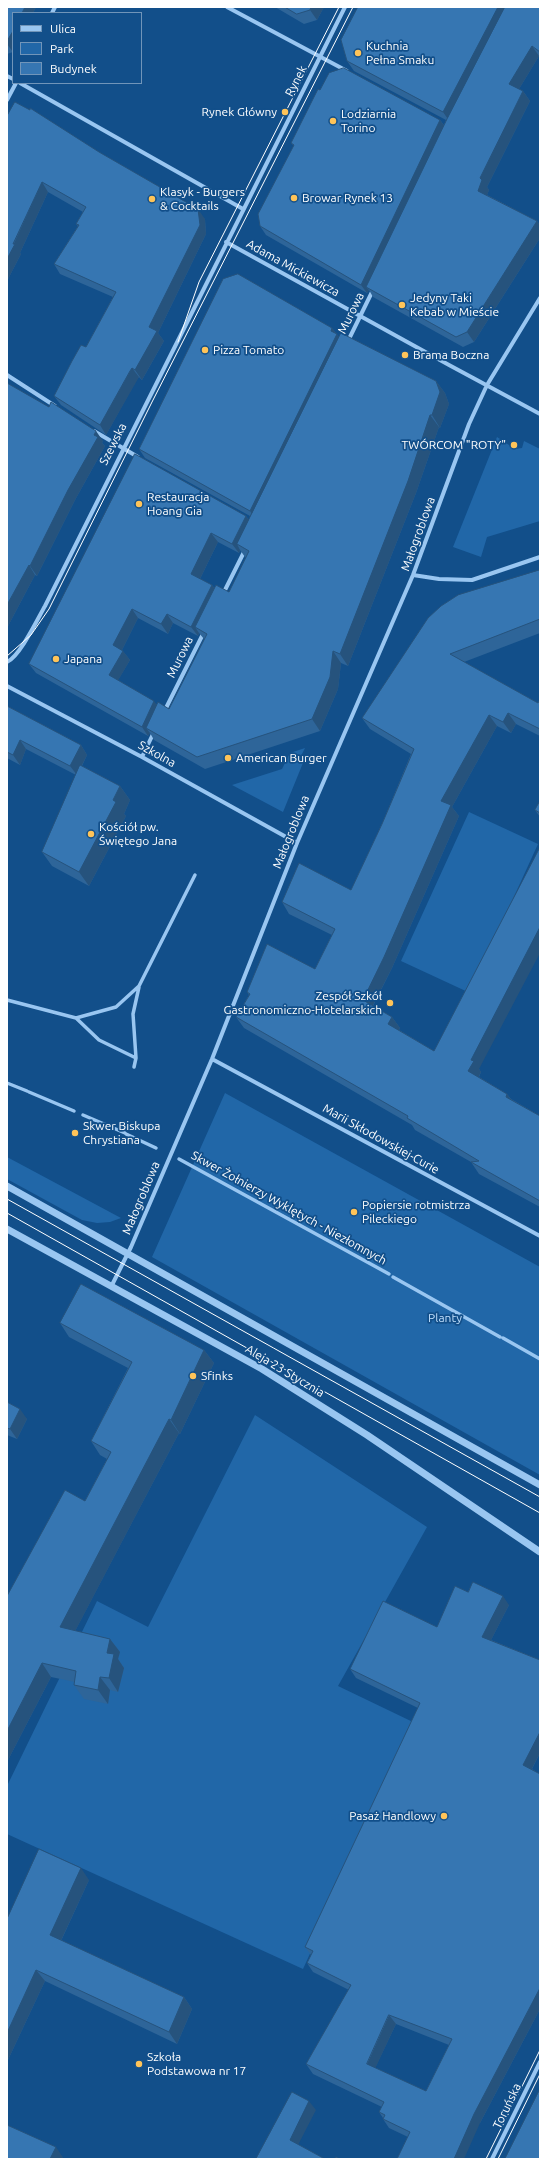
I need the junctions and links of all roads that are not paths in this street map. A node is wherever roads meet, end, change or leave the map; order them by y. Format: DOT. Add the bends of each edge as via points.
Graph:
graph roads {
  1 [pos="227,7"];
  2 [pos="345,7"];
  3 [pos="320,57"];
  4 [pos="355,75"];
  5 [pos="15,84"];
  6 [pos="22,84"];
  7 [pos="7,100"];
  8 [pos="243,208"];
  9 [pos="232,231"];
  10 [pos="226,242"];
  11 [pos="375,285"];
  12 [pos="540,298"];
  13 [pos="360,316"];
  14 [pos="346,345"];
  15 [pos="7,375"];
  16 [pos="487,385"];
  17 [pos="60,409"];
  18 [pos="540,414"];
  19 [pos="86,426"];
  20 [pos="122,449"];
  21 [pos="145,461"];
  22 [pos="247,545"];
  23 [pos="540,557"];
  24 [pos="413,575"];
  25 [pos="219,602"];
  26 [pos="205,630"];
  27 [pos="7,662"];
  28 [pos="7,686"];
  29 [pos="163,714"];
  30 [pos="156,728"];
  31 [pos="142,757"];
  32 [pos="297,843"];
  33 [pos="195,875"];
  34 [pos="139,986"];
  35 [pos="7,1000"];
  36 [pos="76,1018"];
  37 [pos="136,1058"];
  38 [pos="212,1059"];
  39 [pos="134,1067"];
  40 [pos="7,1083"];
  41 [pos="74,1111"];
  42 [pos="83,1115"];
  43 [pos="156,1148"];
  44 [pos="179,1159"];
  45 [pos="7,1186"];
  46 [pos="7,1229"];
  47 [pos="540,1236"];
  48 [pos="128,1254"];
  49 [pos="389,1274"];
  50 [pos="394,1277"];
  51 [pos="112,1285"];
  52 [pos="540,1359"];
  53 [pos="540,1485"];
  54 [pos="540,1552"];
  55 [pos="540,2062"];
  56 [pos="492,2159"];
  1 -- 3 [label="street, Rynek"];
  2 -- 3 [label="street"];
  3 -- 4 [label="street"];
  3 -- 8 [label="street, Rynek"];
  5 -- 7 [label="street"];
  6 -- 8 [label="street"];
  8 -- 9 [label="street, Rynek"];
  9 -- 10 [label="street, Szewska"];
  10 -- 13 [label="street, Adama Mickiewicza"];
  10 -- 20 [label="street, Szewska"];
  11 -- 13 [label="street, Murowa"];
  12 -- 16 [label="street, Małogroblowa"];
  13 -- 14 [label="street, Murowa"];
  13 -- 16 [label="street, Adama Mickiewicza"];
  15 -- 17 [label="street"];
  16 -- 18 [label="street, Adama Mickiewicza"];
  16 -- 24 [label="street, Małogroblowa" via="469,424"];
  19 -- 20 [label="street"];
  20 -- 21 [label="street"];
  20 -- 27 [label="street, Szewska" via="45,606 23,643"];
  22 -- 25 [label="street"];
  23 -- 24 [label="street" via="472,580"];
  24 -- 32 [label="street, Małogroblowa"];
  26 -- 29 [label="street, Murowa"];
  28 -- 31 [label="street, Szkolna"];
  30 -- 31 [label="street"];
  31 -- 32 [label="street, Szkolna"];
  32 -- 38 [label="street, Małogroblowa"];
  33 -- 34 [label="street"];
  34 -- 36 [label="street" via="116,1006"];
  34 -- 37 [label="street" via="132,1014"];
  35 -- 36 [label="street"];
  36 -- 37 [label="street" via="99,1040"];
  37 -- 39 [label="street"];
  38 -- 47 [label="street, Marii Skłodowskiej-Curie"];
  38 -- 48 [label="street, Małogroblowa"];
  40 -- 41 [label="street"];
  42 -- 43 [label="street"];
  44 -- 49 [label="street, Skwer Żołnierzy Wyklętych - Niezłomnych"];
  45 -- 48 [label="street, Aleja 23 Stycznia"];
  46 -- 51 [label="street, Aleja 23 Stycznia"];
  48 -- 51 [label="street, Małogroblowa"];
  48 -- 53 [label="street, Aleja 23 Stycznia"];
  50 -- 52 [label="street"];
  51 -- 54 [label="street, Aleja 23 Stycznia" via="262,1369 367,1435"];
  55 -- 56 [label="street, Toruńska"];
}
